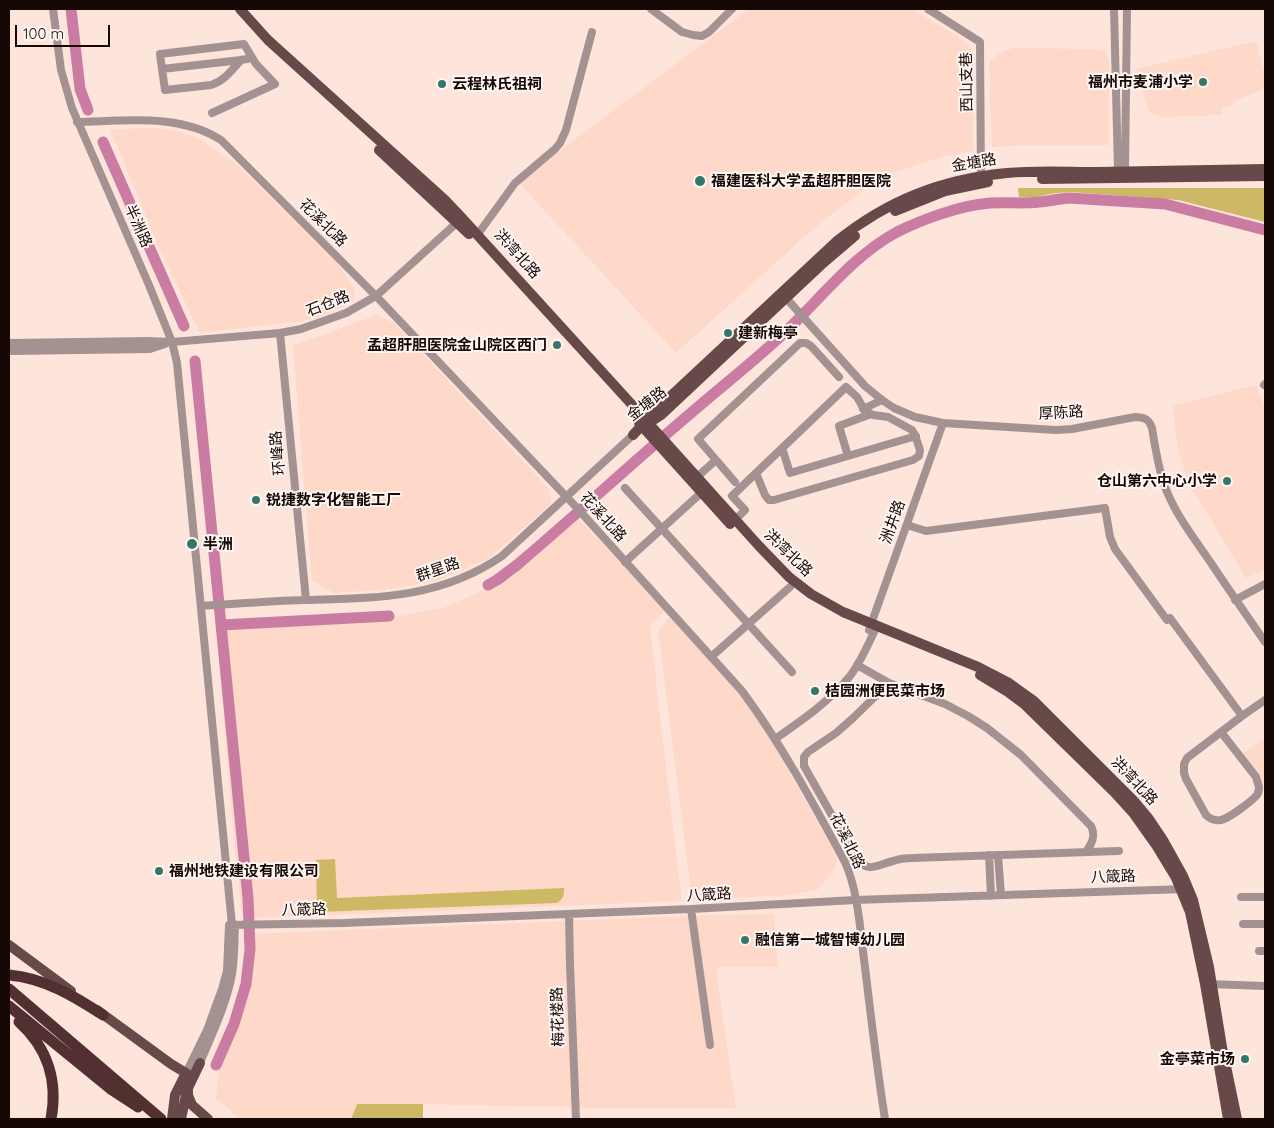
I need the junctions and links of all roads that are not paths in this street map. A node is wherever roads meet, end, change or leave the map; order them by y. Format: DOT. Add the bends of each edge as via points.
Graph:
graph roads {
  1 [pos="54,9"];
  2 [pos="233,9"];
  3 [pos="240,9"];
  4 [pos="651,9"];
  5 [pos="732,9"];
  6 [pos="928,9"];
  7 [pos="1114,9"];
  8 [pos="1127,9"];
  9 [pos="592,32"];
  10 [pos="252,58"];
  11 [pos="240,60"];
  12 [pos="162,69"];
  13 [pos="212,113"];
  14 [pos="78,122"];
  15 [pos="1265,169"];
  16 [pos="1121,171"];
  17 [pos="1265,176"];
  18 [pos="982,179"];
  19 [pos="460,220"];
  20 [pos="478,234"];
  21 [pos="376,296"];
  22 [pos="786,298"];
  23 [pos="280,333"];
  24 [pos="172,342"];
  25 [pos="9,343"];
  26 [pos="9,351"];
  27 [pos="839,377"];
  28 [pos="882,400"];
  29 [pos="863,409"];
  30 [pos="871,414"];
  31 [pos="943,423"];
  32 [pos="644,424"];
  33 [pos="633,435"];
  34 [pos="916,436"];
  35 [pos="661,442"];
  36 [pos="782,448"];
  37 [pos="848,456"];
  38 [pos="716,460"];
  39 [pos="756,473"];
  40 [pos="697,477"];
  41 [pos="735,482"];
  42 [pos="624,488"];
  43 [pos="701,494"];
  44 [pos="565,496"];
  45 [pos="735,520"];
  46 [pos="907,525"];
  47 [pos="662,529"];
  48 [pos="625,562"];
  49 [pos="1265,584"];
  50 [pos="790,587"];
  51 [pos="306,600"];
  52 [pos="1235,600"];
  53 [pos="201,606"];
  54 [pos="749,624"];
  55 [pos="872,629"];
  56 [pos="1265,642"];
  57 [pos="711,657"];
  58 [pos="857,666"];
  59 [pos="792,672"];
  60 [pos="889,683"];
  61 [pos="1265,700"];
  62 [pos="1242,716"];
  63 [pos="1221,732"];
  64 [pos="775,739"];
  65 [pos="822,797"];
  66 [pos="812,803"];
  67 [pos="827,806"];
  68 [pos="817,811"];
  69 [pos="1119,850"];
  70 [pos="1086,852"];
  71 [pos="989,855"];
  72 [pos="998,855"];
  73 [pos="1185,889"];
  74 [pos="1001,895"];
  75 [pos="991,896"];
  76 [pos="1240,897"];
  77 [pos="1265,897"];
  78 [pos="855,900"];
  79 [pos="691,909"];
  80 [pos="569,914"];
  81 [pos="1243,924"];
  82 [pos="1265,924"];
  83 [pos="235,925"];
  84 [pos="9,945"];
  85 [pos="9,975"];
  86 [pos="1209,984"];
  87 [pos="1265,986"];
  88 [pos="9,989"];
  89 [pos="9,1006"];
  90 [pos="103,1015"];
  91 [pos="9,1016"];
  92 [pos="710,1044"];
  93 [pos="200,1063"];
  94 [pos="186,1073"];
  95 [pos="187,1090"];
  96 [pos="51,1119"];
  97 [pos="160,1119"];
  98 [pos="172,1119"];
  99 [pos="181,1119"];
  100 [pos="208,1119"];
  101 [pos="576,1119"];
  102 [pos="885,1119"];
  103 [pos="1228,1119"];
  104 [pos="1237,1119"];
  1 -- 14 [label="street, 半洲路" via="61,70"];
  2 -- 19 [label="main road, 洪湾北路" via="268,48"];
  3 -- 19 [label="main road, 洪湾北路" via="268,40 422,180"];
  4 -- 5 [label="street" via="682,32 702,36"];
  6 -- 18 [label="street, 西山支巷" via="980,42"];
  7 -- 16 [label="street"];
  8 -- 16 [label="street"];
  9 -- 20 [label="street" via="563,137 555,149 515,183"];
  10 -- 11 [label="street"];
  10 -- 12 [label="street" via="244,44 169,52 160,54"];
  10 -- 13 [label="street" via="276,84"];
  11 -- 12 [label="street"];
  11 -- 12 [label="street" via="222,79 211,85 165,90"];
  14 -- 21 [label="street, 花溪北路" via="170,122 214,136"];
  14 -- 24 [label="street, 半洲路"];
  15 -- 16 [label="main road, 金塘路"];
  16 -- 18 [label="main road, 金塘路" via="1009,173"];
  17 -- 18 [label="main road, 金塘路"];
  18 -- 22 [label="main road, 金塘路" via="933,195 883,217 848,241"];
  18 -- 32 [label="main road, 金塘路" via="965,178 905,198 855,228 825,252"];
  19 -- 20 [label="main road, 洪湾北路"];
  19 -- 21 [label="street, 石仓路"];
  19 -- 32 [label="main road, 洪湾北路"];
  20 -- 32 [label="main road, 洪湾北路"];
  21 -- 23 [label="street, 石仓路" via="329,320"];
  21 -- 44 [label="street, 花溪北路"];
  22 -- 28 [label="street, 厚陈路"];
  22 -- 32 [label="main road, 金塘路" via="661,415"];
  23 -- 24 [label="street, 石仓路"];
  23 -- 51 [label="street, 环峰路"];
  24 -- 25 [label="street, 石仓路"];
  24 -- 26 [label="street, 石仓路" via="150,349"];
  24 -- 53 [label="street, 半洲路" via="177,363"];
  27 -- 38 [label="street" via="811,346 797,344 698,440"];
  28 -- 29 [label="street"];
  28 -- 31 [label="street, 厚陈路" via="904,413"];
  29 -- 30 [label="street"];
  29 -- 36 [label="street" via="857,397 846,387"];
  30 -- 34 [label="street" via="888,417 909,428"];
  30 -- 37 [label="street" via="839,426"];
  31 -- 46 [label="street, 洲井路"];
  31 -- 52 [label="street, 厚陈路" via="1064,430 1135,417 1146,419 1152,428 1164,484 1175,509"];
  32 -- 33 [label="main road, 金塘路"];
  32 -- 35 [label="main road, 洪湾北路"];
  33 -- 44 [label="street, 群星路"];
  34 -- 37 [label="street"];
  34 -- 39 [label="street" via="920,453 917,458 774,500 764,495"];
  35 -- 40 [label="main road, 洪湾北路"];
  35 -- 43 [label="main road, 洪湾北路"];
  36 -- 37 [label="street" via="790,473"];
  36 -- 39 [label="street"];
  38 -- 40 [label="street"];
  38 -- 41 [label="street"];
  39 -- 45 [label="street" via="732,496 745,510"];
  40 -- 45 [label="main road, 洪湾北路"];
  42 -- 47 [label="street"];
  43 -- 47 [label="street"];
  43 -- 50 [label="main road, 洪湾北路"];
  44 -- 48 [label="street, 花溪北路"];
  44 -- 51 [label="street, 群星路" via="502,556 454,581 395,596"];
  45 -- 55 [label="main road, 洪湾北路" via="800,586"];
  46 -- 55 [label="street, 洲井路"];
  46 -- 62 [label="street" via="926,531 1105,508 1113,545"];
  47 -- 48 [label="street"];
  47 -- 54 [label="street"];
  48 -- 57 [label="street, 花溪北路"];
  49 -- 52 [label="street"];
  50 -- 54 [label="street"];
  50 -- 55 [label="main road, 洪湾北路" via="848,622"];
  51 -- 53 [label="street, 群星路"];
  52 -- 56 [label="street"];
  53 -- 83 [label="street, 半洲路"];
  54 -- 57 [label="street"];
  54 -- 59 [label="street"];
  55 -- 58 [label="street, 洲井路"];
  55 -- 73 [label="main road, 洪湾北路" via="977,674 1024,704 1134,814"];
  57 -- 64 [label="street, 花溪北路" via="742,691"];
  58 -- 60 [label="street"];
  58 -- 64 [label="street, 洲井路" via="823,704"];
  60 -- 65 [label="street" via="845,726 806,754 804,766"];
  60 -- 70 [label="street" via="963,713 1021,755 1091,826 1093,839"];
  61 -- 62 [label="street"];
  62 -- 63 [label="street"];
  63 -- 63 [label="street" via="1187,758 1184,764 1186,779 1206,815 1216,820 1230,816 1256,796 1260,787 1256,777"];
  64 -- 66 [label="street, 花溪北路"];
  65 -- 66 [label="street"];
  65 -- 67 [label="street"];
  66 -- 68 [label="street, 花溪北路"];
  67 -- 68 [label="street"];
  67 -- 71 [label="street" via="856,858 865,866 876,867 907,858"];
  68 -- 78 [label="street, 花溪北路" via="848,869"];
  69 -- 70 [label="street"];
  70 -- 72 [label="street"];
  71 -- 72 [label="street"];
  71 -- 75 [label="street"];
  72 -- 74 [label="street"];
  73 -- 74 [label="street, 八箴路"];
  73 -- 86 [label="main road, 洪湾北路"];
  74 -- 75 [label="street, 八箴路"];
  75 -- 78 [label="street, 八箴路"];
  76 -- 77 [label="street"];
  78 -- 79 [label="street, 八箴路"];
  78 -- 102 [label="street, 花溪北路"];
  79 -- 80 [label="street, 八箴路"];
  79 -- 92 [label="street"];
  80 -- 83 [label="street, 八箴路"];
  80 -- 101 [label="street, 梅花楼路"];
  81 -- 82 [label="street"];
  83 -- 93 [label="street" via="229,989"];
  83 -- 94 [label="street" via="225,979 207,1030"];
  84 -- 90 [label="main road"];
  85 -- 90 [label="highway" via="46,983"];
  86 -- 87 [label="street"];
  86 -- 103 [label="main road, 洪湾北路"];
  86 -- 104 [label="main road, 洪湾北路"];
  88 -- 97 [label="highway"];
  89 -- 97 [label="highway" via="112,1090"];
  90 -- 94 [label="main road"];
  91 -- 96 [label="highway" via="26,1028 45,1055 54,1091"];
  93 -- 95 [label="main road"];
  94 -- 95 [label="main road"];
  94 -- 98 [label="main road" via="175,1095"];
  95 -- 99 [label="main road"];
  95 -- 100 [label="main road" via="192,1105"];
}
